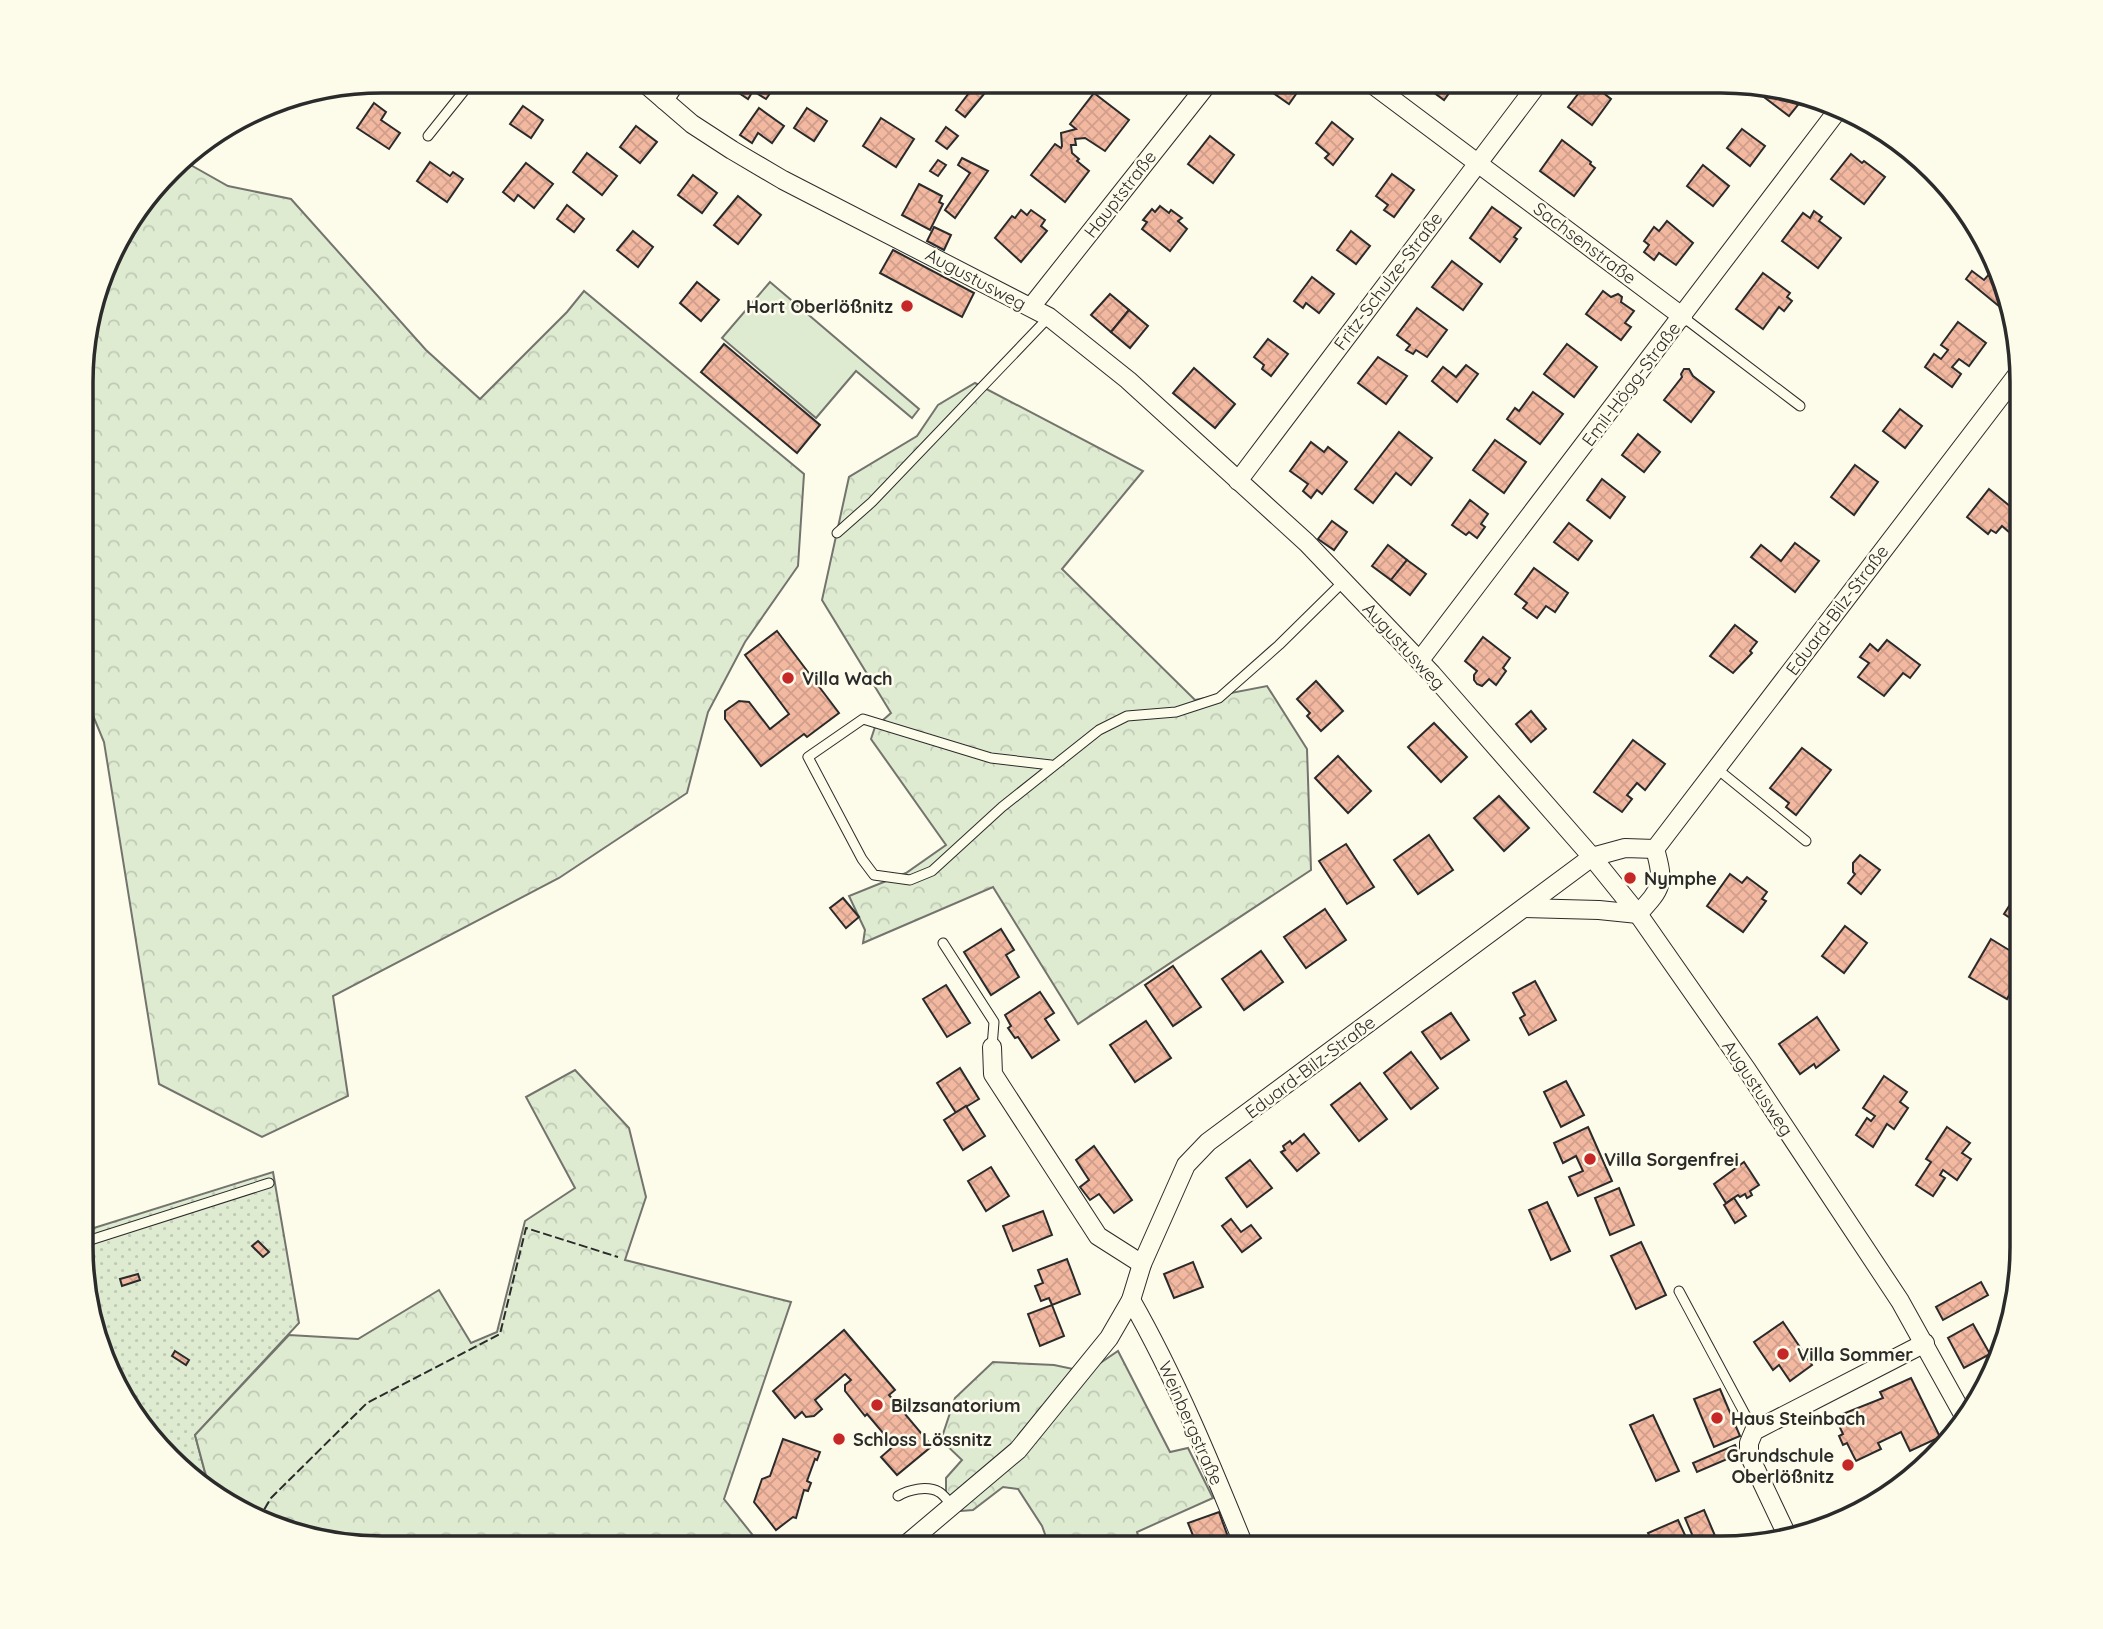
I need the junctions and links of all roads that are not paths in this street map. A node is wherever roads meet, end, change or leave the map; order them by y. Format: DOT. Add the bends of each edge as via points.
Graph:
graph roads {
  1 [pos="462,93"];
  2 [pos="656,93"];
  3 [pos="669,93"];
  4 [pos="1200,93"];
  5 [pos="1384,93"];
  6 [pos="1531,93"];
  7 [pos="664,100"];
  8 [pos="1834,116"];
  9 [pos="428,136"];
  10 [pos="1478,162"];
  11 [pos="1031,307"];
  12 [pos="1049,317"];
  13 [pos="1683,317"];
  14 [pos="2010,385"];
  15 [pos="1800,406"];
  16 [pos="1238,481"];
  17 [pos="837,533"];
  18 [pos="1344,581"];
  19 [pos="1420,660"];
  20 [pos="1051,765"];
  21 [pos="1716,768"];
  22 [pos="1806,841"];
  23 [pos="1654,849"];
  24 [pos="1592,857"];
  25 [pos="1524,908"];
  26 [pos="1638,914"];
  27 [pos="943,943"];
  28 [pos="992,1047"];
  29 [pos="269,1183"];
  30 [pos="93,1239"];
  31 [pos="1142,1264"];
  32 [pos="1679,1291"];
  33 [pos="1130,1300"];
  34 [pos="1925,1343"];
  35 [pos="1961,1410"];
  36 [pos="1754,1431"];
  37 [pos="898,1496"];
  38 [pos="951,1505"];
  39 [pos="1784,1529"];
  40 [pos="916,1536"];
  41 [pos="1240,1536"];
  1 -- 9 [label="lane"];
  2 -- 7 [label="street, Augustusweg"];
  3 -- 7 [label="street"];
  4 -- 11 [label="street, Hauptstraße"];
  5 -- 10 [label="street, Sachsenstraße"];
  6 -- 10 [label="street, Fritz-Schulze-Straße"];
  7 -- 11 [label="street, Augustusweg" via="692,124 773,174"];
  8 -- 13 [label="street, Emil-Högg-Straße"];
  10 -- 13 [label="street, Sachsenstraße"];
  10 -- 16 [label="street, Fritz-Schulze-Straße"];
  11 -- 12 [label="street, Augustusweg"];
  12 -- 16 [label="street, Augustusweg" via="1128,380"];
  12 -- 17 [label="lane"];
  13 -- 15 [label="lane, Sachsenstraße"];
  13 -- 19 [label="street, Emil-Högg-Straße"];
  14 -- 21 [label="street, Eduard-Bilz-Straße"];
  16 -- 18 [label="street, Augustusweg"];
  18 -- 19 [label="street, Augustusweg"];
  18 -- 20 [label="lane" via="1219,698 1176,712 1127,716"];
  19 -- 24 [label="street, Augustusweg"];
  20 -- 20 [label="lane" via="991,758 863,719 808,757 874,875 911,880 932,871"];
  21 -- 22 [label="lane"];
  21 -- 23 [label="street, Eduard-Bilz-Straße"];
  23 -- 24 [label="street" via="1625,848"];
  23 -- 26 [label="street" via="1661,870 1658,893"];
  24 -- 25 [label="street, Eduard-Bilz-Straße"];
  24 -- 26 [label="street, Augustusweg"];
  25 -- 26 [label="street"];
  25 -- 31 [label="street, Eduard-Bilz-Straße" via="1208,1142 1186,1166"];
  26 -- 34 [label="street, Augustusweg" via="1747,1070"];
  27 -- 28 [label="lane" via="994,1022"];
  28 -- 31 [label="street" via="993,1074 1098,1237"];
  29 -- 30 [label="lane"];
  31 -- 33 [label="street, Eduard-Bilz-Straße"];
  32 -- 36 [label="lane"];
  33 -- 38 [label="street, Eduard-Bilz-Straße" via="1110,1338 1018,1450"];
  33 -- 41 [label="street, Weinbergstraße" via="1151,1335"];
  34 -- 35 [label="street, Augustusweg"];
  34 -- 36 [label="street"];
  36 -- 39 [label="street" via="1749,1455"];
  37 -- 38 [label="lane" via="928,1490 939,1492"];
  38 -- 40 [label="street, Eduard-Bilz-Straße"];
}
